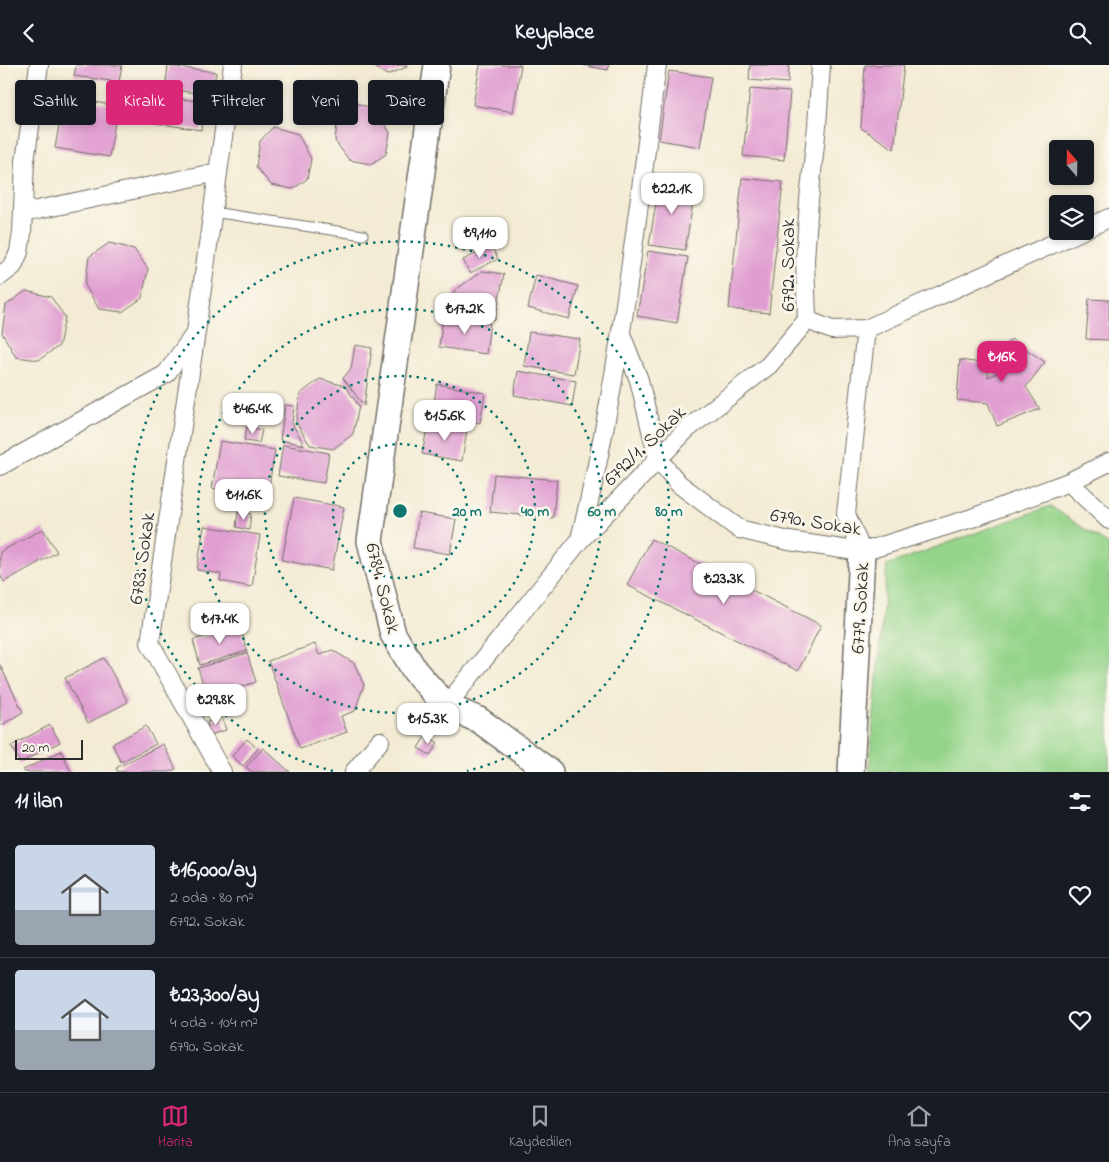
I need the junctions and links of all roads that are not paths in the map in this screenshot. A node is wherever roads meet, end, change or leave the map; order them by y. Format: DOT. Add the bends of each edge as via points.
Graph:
graph roads {
  1 [pos="39,65"];
  2 [pos="233,65"];
  3 [pos="437,65"];
  4 [pos="657,65"];
  5 [pos="821,65"];
  6 [pos="218,172"];
  7 [pos="213,212"];
  8 [pos="23,213"];
  9 [pos="1109,219"];
  10 [pos="1094,225"];
  11 [pos="363,235"];
  12 [pos="1061,240"];
  13 [pos="0,276"];
  14 [pos="807,320"];
  15 [pos="866,329"];
  16 [pos="196,333"];
  17 [pos="621,334"];
  18 [pos="658,459"];
  19 [pos="1109,462"];
  20 [pos="0,466"];
  21 [pos="1069,482"];
  22 [pos="1109,520"];
  23 [pos="580,539"];
  24 [pos="862,552"];
  25 [pos="446,706"];
  26 [pos="380,741"];
  27 [pos="222,772"];
  28 [pos="354,772"];
  29 [pos="550,772"];
  30 [pos="851,772"];
  1 -- 8 [label="street" via="25,161"];
  2 -- 6 [label="street, 6783. Sokak"];
  3 -- 25 [label="street, 6784. Sokak" via="370,541 393,634 415,671"];
  4 -- 17 [label="street, 6790. Sokak"];
  5 -- 14 [label="street, 6792. Sokak" via="805,260"];
  6 -- 7 [label="street, 6783. Sokak"];
  6 -- 8 [label="street"];
  7 -- 11 [label="lane"];
  7 -- 16 [label="street, 6783. Sokak"];
  8 -- 13 [label="street" via="19,252 13,267"];
  9 -- 10 [label="street"];
  12 -- 15 [label="street, 6792. Sokak"];
  14 -- 15 [label="street, 6792. Sokak" via="832,330"];
  14 -- 18 [label="street, 6792/1. Sokak" via="770,365 686,430"];
  15 -- 24 [label="street, 6779. Sokak" via="846,514"];
  16 -- 20 [label="street" via="166,374"];
  16 -- 27 [label="street, 6783. Sokak" via="150,643"];
  17 -- 18 [label="street, 6790. Sokak" via="639,380"];
  17 -- 23 [label="street, 6790. Sokak" via="594,483"];
  18 -- 23 [label="street, 6792/1. Sokak"];
  18 -- 24 [label="street, 6790. Sokak" via="679,484 739,529 789,541"];
  19 -- 21 [label="street, 6790. Sokak"];
  21 -- 22 [label="street"];
  21 -- 24 [label="street, 6790. Sokak" via="972,518"];
  23 -- 25 [label="street, 6792/1. Sokak"];
  24 -- 30 [label="street, 6779. Sokak"];
  25 -- 29 [label="street, 6784. Sokak" via="479,720"];
  26 -- 28 [label="street"];
}
